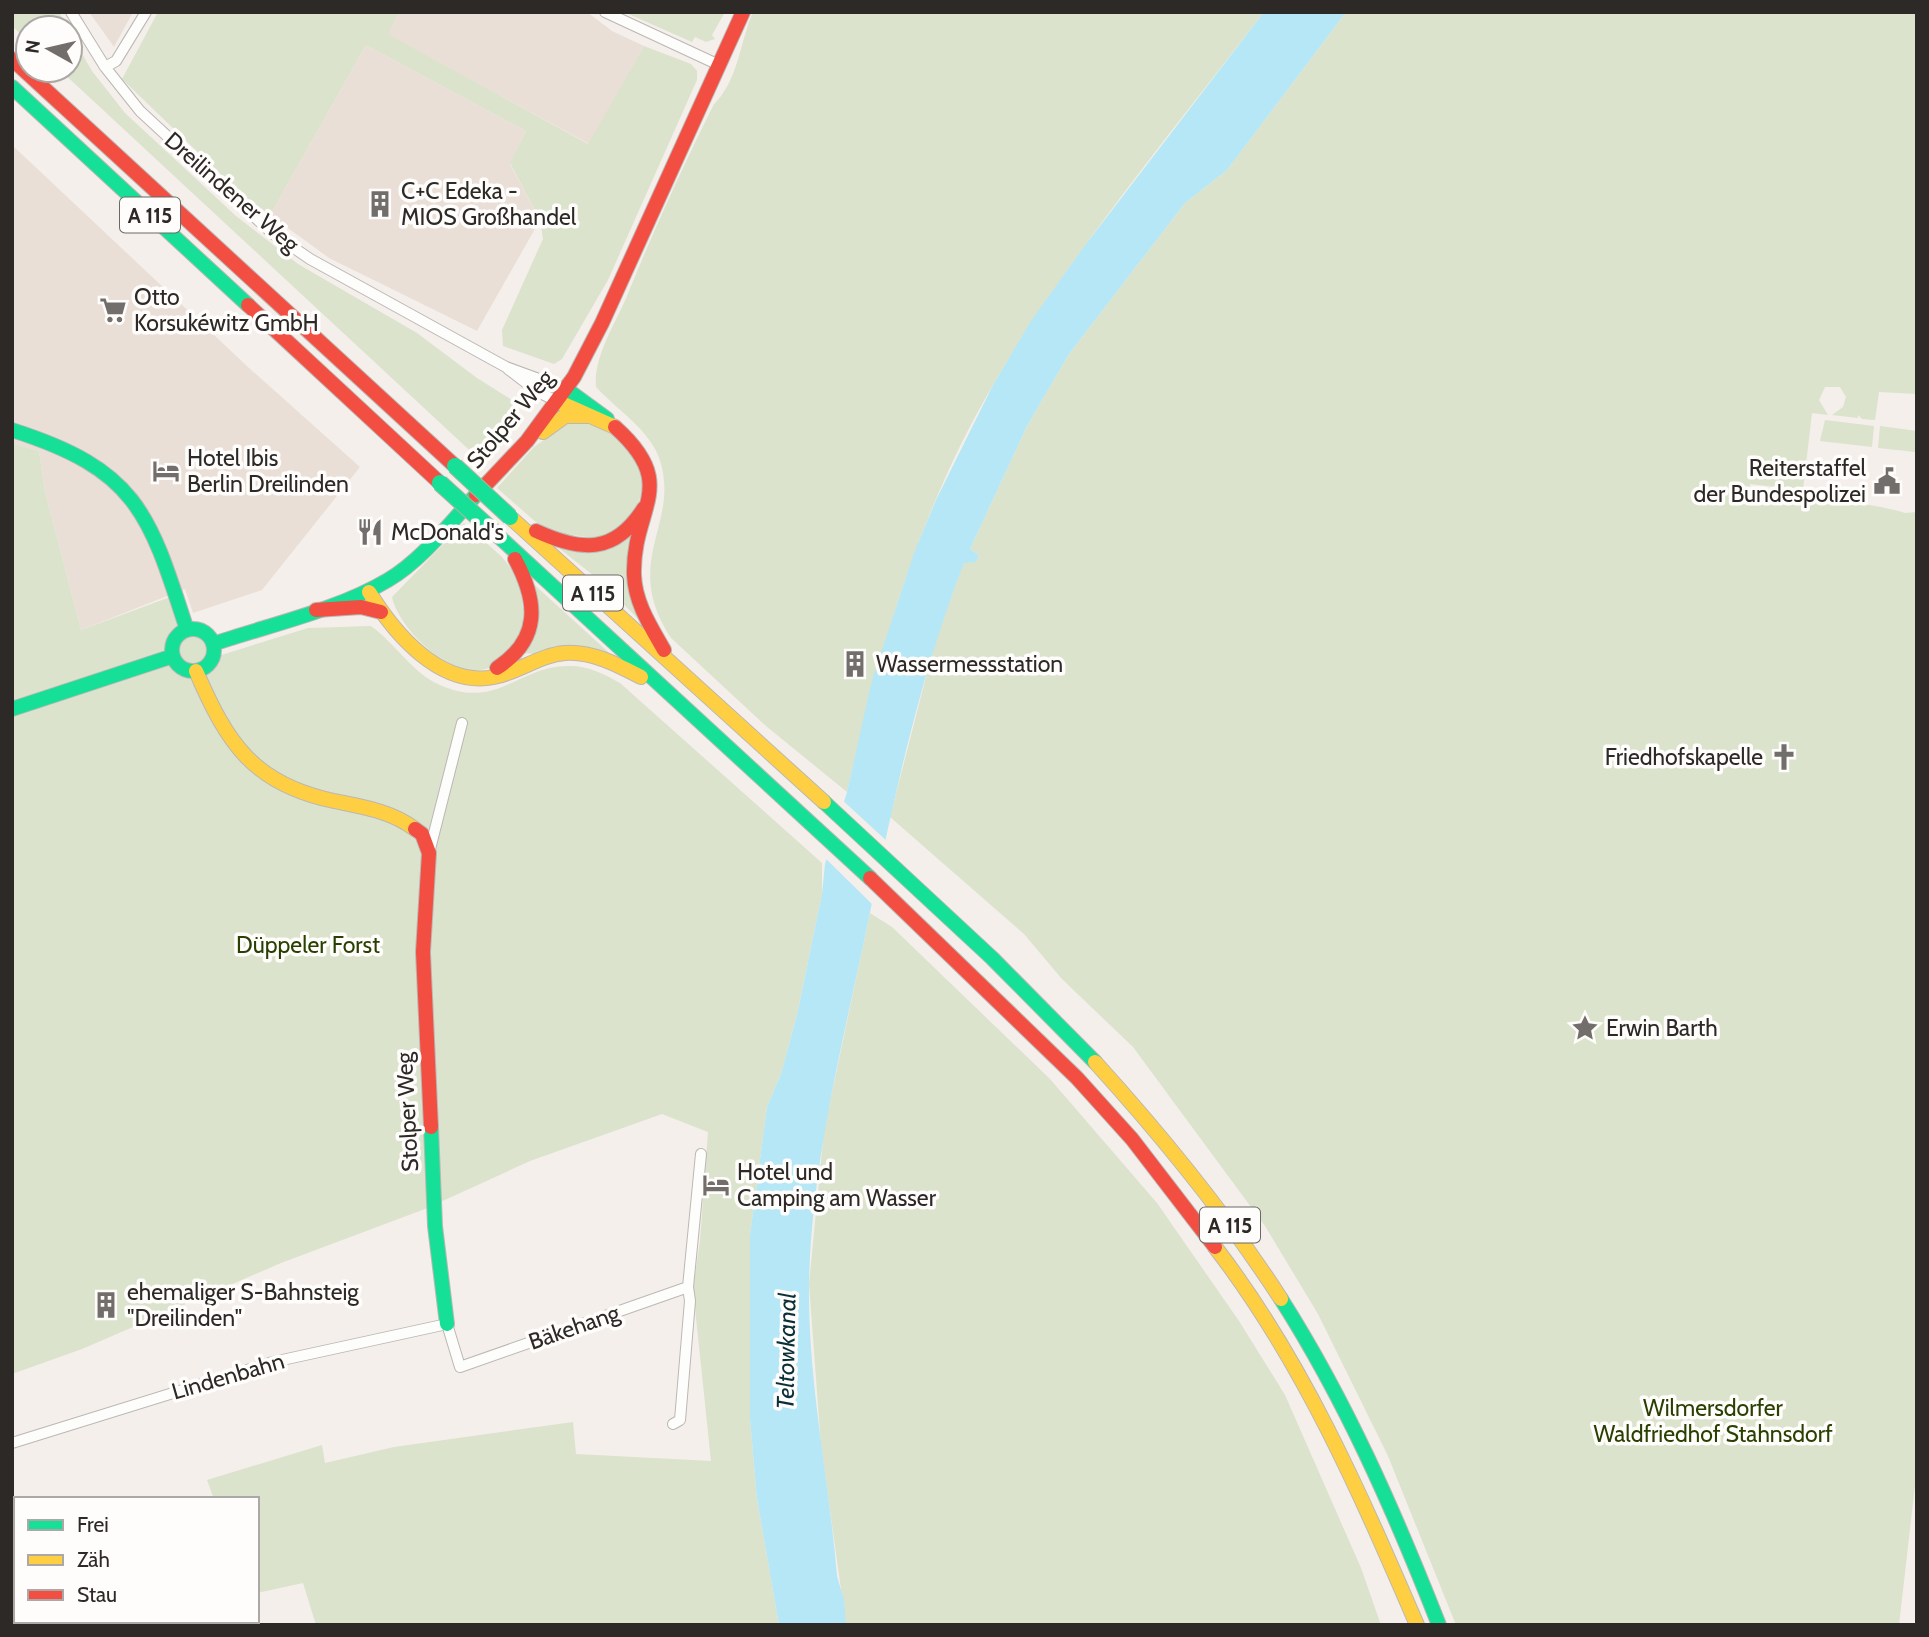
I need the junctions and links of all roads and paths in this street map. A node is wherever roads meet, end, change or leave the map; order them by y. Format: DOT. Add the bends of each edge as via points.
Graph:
graph roads {
  1 [pos="71,12"];
  2 [pos="146,12"];
  3 [pos="605,12"];
  4 [pos="743,12"];
  5 [pos="12,59"];
  6 [pos="719,65"];
  7 [pos="106,67"];
  8 [pos="12,87"];
  9 [pos="563,395"];
  10 [pos="589,416"];
  11 [pos="615,427"];
  12 [pos="16,429"];
  13 [pos="527,442"];
  14 [pos="651,495"];
  15 [pos="510,517"];
  16 [pos="499,537"];
  17 [pos="374,589"];
  18 [pos="316,610"];
  19 [pos="381,612"];
  20 [pos="187,630"];
  21 [pos="213,644"];
  22 [pos="416,647"];
  23 [pos="173,656"];
  24 [pos="676,669"];
  25 [pos="196,671"];
  26 [pos="470,678"];
  27 [pos="661,687"];
  28 [pos="12,709"];
  29 [pos="462,723"];
  30 [pos="429,853"];
  31 [pos="701,1154"];
  32 [pos="688,1287"];
  33 [pos="447,1324"];
  34 [pos="460,1367"];
  35 [pos="673,1424"];
  36 [pos="12,1443"];
  37 [pos="1417,1625"];
  38 [pos="1440,1625"];
  1 -- 7 [label="street, Dreilindener Weg"];
  2 -- 7 [label="street" via="116,61"];
  3 -- 6 [label="street"];
  4 -- 6 [label="main road, Stolper Weg"];
  5 -- 15 [label="main road, A 115, bridge"];
  6 -- 9 [label="main road, Stolper Weg" via="611,305"];
  7 -- 9 [label="street, Dreilindener Weg" via="140,111 272,233 310,259 506,367 527,385"];
  8 -- 16 [label="main road, A 115, bridge"];
  9 -- 10 [label="main road"];
  9 -- 11 [label="main road" via="586,401"];
  9 -- 13 [label="main road, Stolper Weg"];
  10 -- 11 [label="main road"];
  10 -- 13 [label="main road" via="565,416"];
  11 -- 14 [label="main road" via="640,450"];
  12 -- 20 [label="main road" via="100,465 136,500 157,540"];
  13 -- 17 [label="main road, Stolper Weg" via="406,568"];
  14 -- 15 [label="main road" via="639,518 623,534 595,546 560,544"];
  14 -- 24 [label="main road" via="634,575 648,622"];
  15 -- 24 [label="main road, A 115"];
  16 -- 26 [label="main road" via="530,588 531,627 527,640 505,664"];
  16 -- 27 [label="main road, A 115"];
  17 -- 18 [label="main road, Stolper Weg"];
  17 -- 19 [label="main road"];
  17 -- 22 [label="main road"];
  18 -- 19 [label="main road" via="361,607"];
  18 -- 21 [label="main road, Stolper Weg"];
  19 -- 22 [label="main road"];
  20 -- 21 [label="main road" via="202,632"];
  20 -- 23 [label="main road" via="176,638"];
  21 -- 25 [label="main road" via="212,658"];
  22 -- 26 [label="main road" via="434,664"];
  23 -- 25 [label="main road" via="179,666"];
  23 -- 28 [label="main road"];
  24 -- 38 [label="main road, A 115" via="922,892 1089,1056 1219,1210 1327,1378 1391,1503"];
  25 -- 30 [label="main road" via="223,731 237,752 264,775 294,791 400,817 422,834"];
  26 -- 27 [label="main road" via="493,678 544,657 576,653 613,664"];
  27 -- 37 [label="main road, A 115" via="905,910 1086,1088 1156,1168 1267,1322 1328,1427"];
  29 -- 30 [label="street, Stolper Weg"];
  30 -- 33 [label="main road, Stolper Weg" via="423,952 438,1265"];
  31 -- 32 [label="street"];
  32 -- 34 [label="street, Bäkehang"];
  32 -- 35 [label="street" via="680,1420"];
  33 -- 34 [label="street, Stolper Weg"];
  33 -- 36 [label="street, Lindenbahn" via="273,1362"];
}
